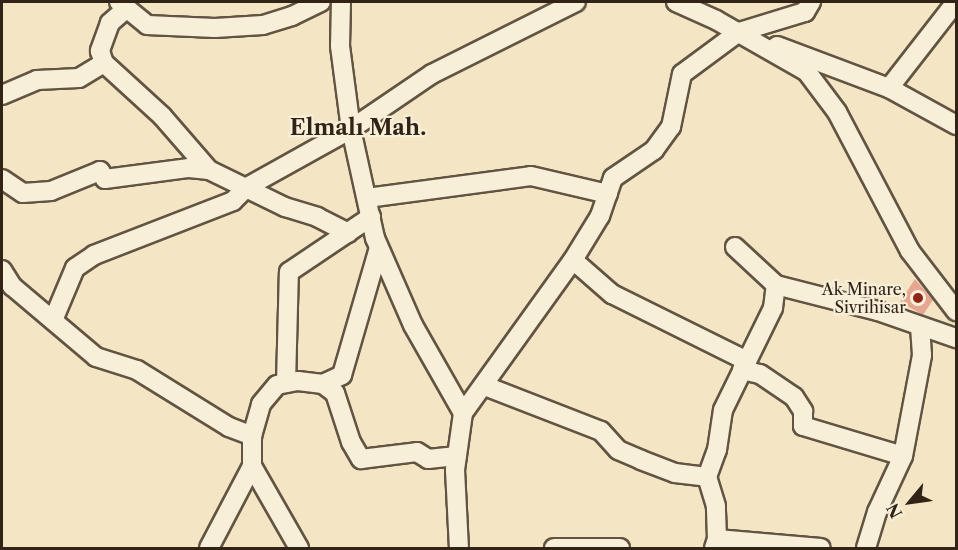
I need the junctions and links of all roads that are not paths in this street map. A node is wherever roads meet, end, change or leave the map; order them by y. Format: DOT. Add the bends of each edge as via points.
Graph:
graph roads {
  1 [pos="321,2"];
  2 [pos="341,2"];
  3 [pos="576,2"];
  4 [pos="676,2"];
  5 [pos="812,2"];
  6 [pos="956,2"];
  7 [pos="123,5"];
  8 [pos="693,6"];
  9 [pos="739,32"];
  10 [pos="104,63"];
  11 [pos="890,88"];
  12 [pos="2,95"];
  13 [pos="957,125"];
  14 [pos="351,129"];
  15 [pos="209,170"];
  16 [pos="2,179"];
  17 [pos="248,187"];
  18 [pos="608,194"];
  19 [pos="367,198"];
  20 [pos="371,217"];
  21 [pos="348,233"];
  22 [pos="735,247"];
  23 [pos="379,248"];
  24 [pos="573,260"];
  25 [pos="2,270"];
  26 [pos="776,285"];
  27 [pos="957,310"];
  28 [pos="54,318"];
  29 [pos="920,326"];
  30 [pos="957,338"];
  31 [pos="745,365"];
  32 [pos="286,383"];
  33 [pos="323,384"];
  34 [pos="484,386"];
  35 [pos="463,413"];
  36 [pos="252,436"];
  37 [pos="457,456"];
  38 [pos="903,456"];
  39 [pos="252,466"];
  40 [pos="707,477"];
  41 [pos="715,544"];
  42 [pos="457,548"];
  43 [pos="209,549"];
  44 [pos="299,549"];
  45 [pos="554,549"];
  46 [pos="620,549"];
  47 [pos="821,549"];
  48 [pos="866,549"];
  1 -- 7 [label="street" via="263,25 215,28 147,25"];
  2 -- 14 [label="street" via="340,46"];
  3 -- 14 [label="street" via="432,74"];
  4 -- 8 [label="street"];
  5 -- 9 [label="street" via="805,12"];
  6 -- 11 [label="street"];
  7 -- 10 [label="street" via="110,23 100,51"];
  8 -- 9 [label="street"];
  9 -- 11 [label="street"];
  9 -- 18 [label="street" via="682,74 671,127 654,150 613,178"];
  9 -- 27 [label="street" via="807,72 837,112 910,251"];
  10 -- 12 [label="street" via="79,78 37,80"];
  10 -- 15 [label="street" via="162,116"];
  11 -- 13 [label="street"];
  14 -- 17 [label="street"];
  14 -- 19 [label="street"];
  15 -- 16 [label="street" via="189,168 105,179 100,171 51,191 23,193"];
  15 -- 17 [label="street"];
  17 -- 21 [label="street"];
  17 -- 28 [label="street" via="232,201 111,246 75,268"];
  18 -- 19 [label="street" via="531,176"];
  18 -- 24 [label="street" via="600,216"];
  19 -- 20 [label="street"];
  20 -- 21 [label="street"];
  20 -- 23 [label="street"];
  21 -- 32 [label="street" via="289,272"];
  22 -- 26 [label="street"];
  23 -- 33 [label="street" via="342,375"];
  23 -- 35 [label="street" via="412,325"];
  24 -- 31 [label="street" via="612,294"];
  24 -- 34 [label="street"];
  25 -- 28 [label="street" via="12,286"];
  26 -- 29 [label="street"];
  26 -- 31 [label="street" via="773,308"];
  28 -- 36 [label="street" via="96,357 137,370 229,427"];
  29 -- 30 [label="street"];
  29 -- 38 [label="street" via="922,355"];
  31 -- 38 [label="street" via="794,397 803,411 803,426"];
  31 -- 40 [label="street" via="723,410 717,450"];
  32 -- 33 [label="street"];
  32 -- 36 [label="street" via="277,385 261,404"];
  33 -- 37 [label="street" via="335,393 351,442 361,459 417,452 428,459"];
  34 -- 35 [label="street"];
  34 -- 40 [label="street" via="601,431 618,450 641,460 675,473"];
  35 -- 37 [label="street"];
  36 -- 39 [label="street"];
  37 -- 42 [label="street"];
  38 -- 48 [label="street" via="877,512"];
  39 -- 43 [label="street"];
  39 -- 44 [label="street"];
  40 -- 41 [label="street" via="716,506"];
  41 -- 47 [label="street"];
  45 -- 46 [label="street"];
}
